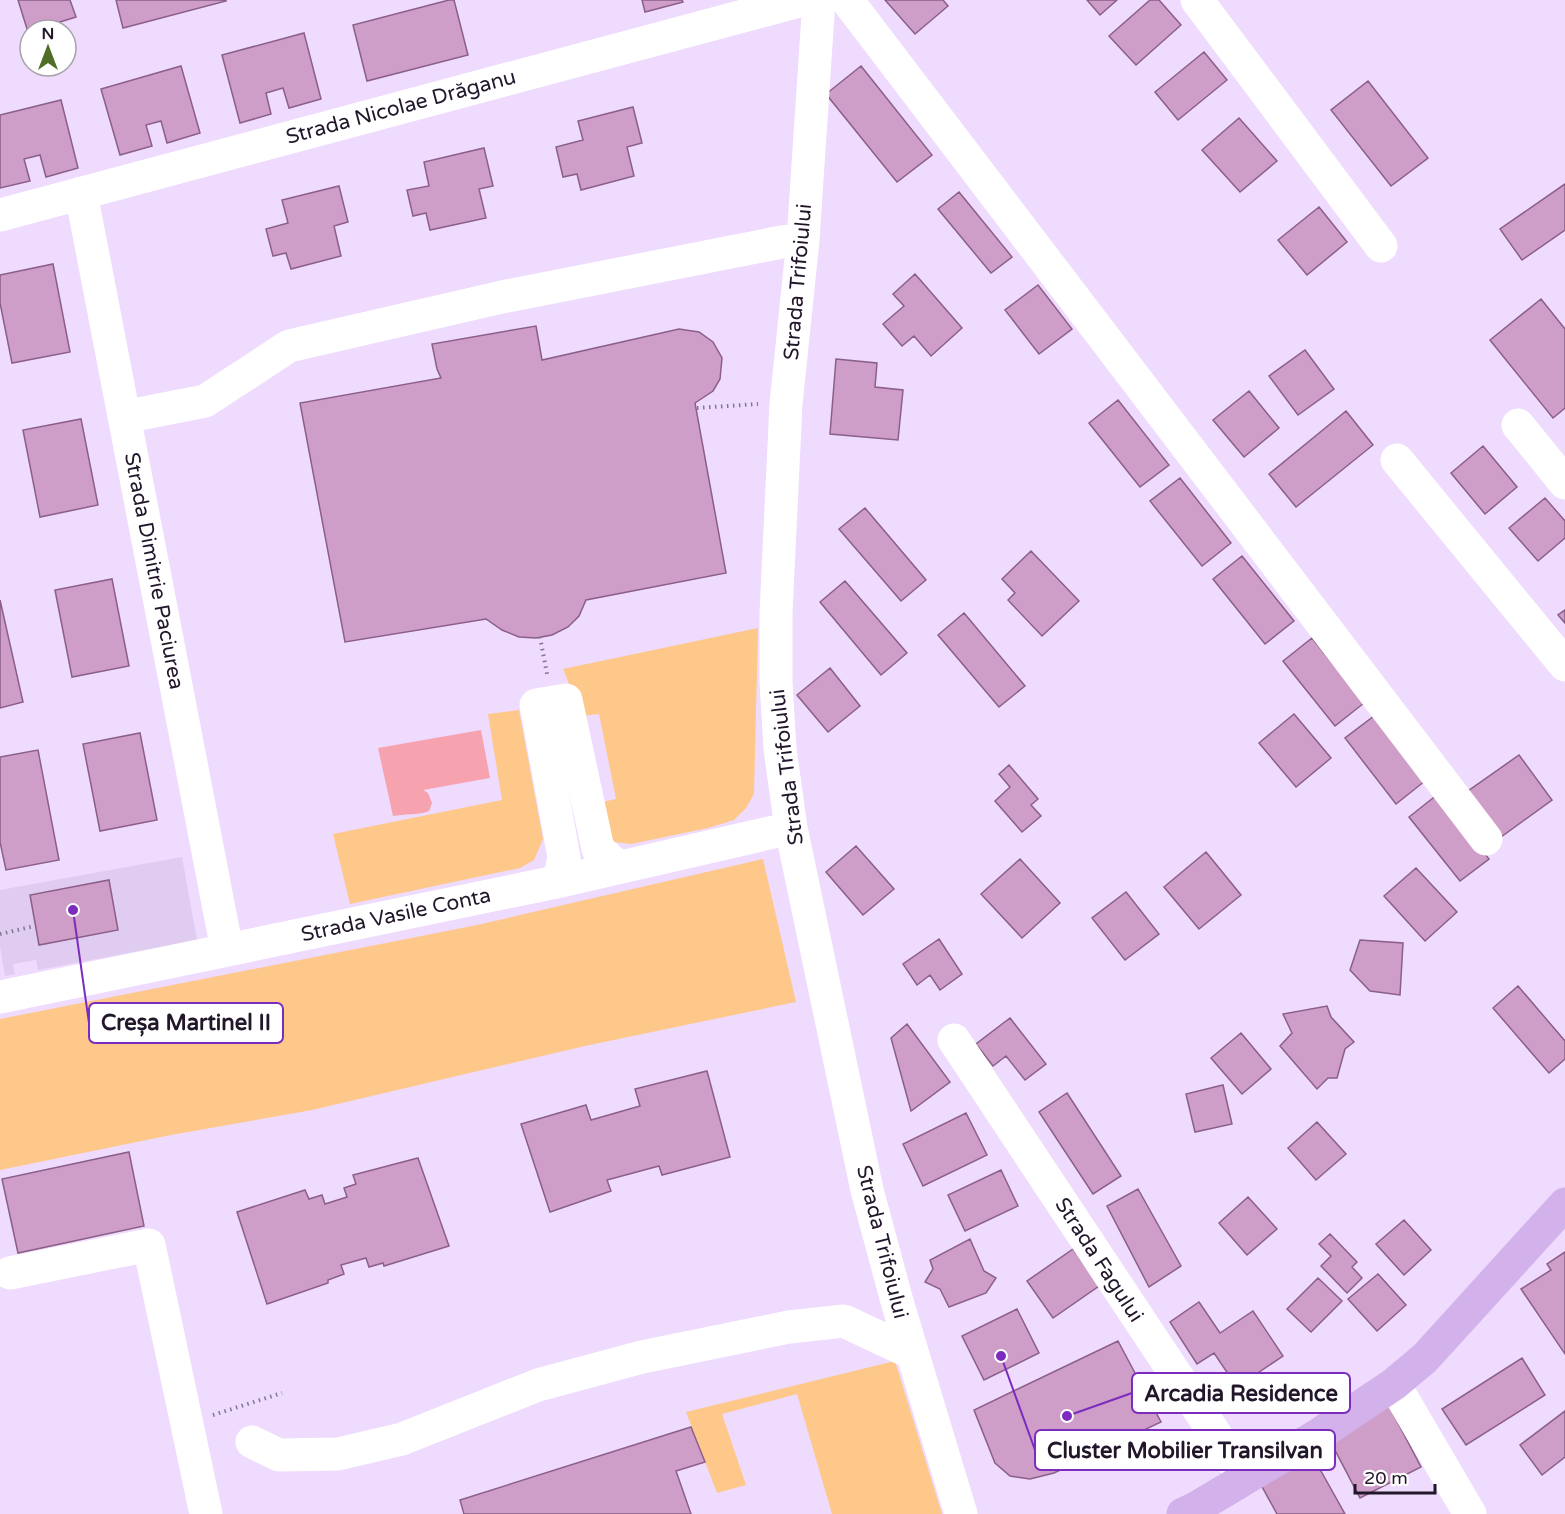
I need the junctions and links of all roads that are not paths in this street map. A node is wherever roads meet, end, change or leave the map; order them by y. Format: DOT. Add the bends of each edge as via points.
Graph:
graph roads {
  1 [pos="803,0"];
  2 [pos="819,0"];
  3 [pos="847,0"];
  4 [pos="1197,0"];
  5 [pos="81,193"];
  6 [pos="0,215"];
  7 [pos="803,240"];
  8 [pos="1381,246"];
  9 [pos="124,417"];
  10 [pos="1518,425"];
  11 [pos="1397,460"];
  12 [pos="1565,483"];
  13 [pos="1565,665"];
  14 [pos="791,828"];
  15 [pos="1486,839"];
  16 [pos="618,867"];
  17 [pos="556,882"];
  18 [pos="227,950"];
  19 [pos="0,997"];
  20 [pos="954,1040"];
  21 [pos="1565,1204"];
  22 [pos="10,1273"];
  23 [pos="912,1353"];
  24 [pos="1394,1384"];
  25 [pos="252,1442"];
  26 [pos="1245,1479"];
  27 [pos="206,1514"];
  28 [pos="961,1514"];
  29 [pos="1183,1514"];
  30 [pos="1470,1514"];
  1 -- 5 [label="street, Strada Nicolae Drăganu"];
  2 -- 7 [label="street, Strada Trifoiului"];
  3 -- 15 [label="street"];
  4 -- 8 [label="street"];
  5 -- 6 [label="street, Strada Nicolae Drăganu"];
  5 -- 9 [label="street, Strada Dimitrie Paciurea"];
  7 -- 9 [label="street" via="514,295 289,346 205,401"];
  7 -- 14 [label="street, Strada Trifoiului" via="786,404 776,613 780,749"];
  9 -- 18 [label="street, Strada Dimitrie Paciurea"];
  10 -- 12 [label="street"];
  11 -- 13 [label="street"];
  14 -- 16 [label="street, Strada Vasile Conta"];
  14 -- 23 [label="street, Strada Trifoiului" via="867,1190"];
  16 -- 17 [label="street, Strada Vasile Conta"];
  16 -- 17 [label="street" via="598,849 566,700 536,705 564,857"];
  17 -- 18 [label="street, Strada Vasile Conta"];
  18 -- 19 [label="street, Strada Vasile Conta"];
  20 -- 26 [label="street, Strada Fagului"];
  21 -- 24 [label="main road" via="1425,1358"];
  22 -- 27 [label="street" via="149,1245"];
  23 -- 25 [label="street" via="844,1321 789,1327 642,1357 538,1385 402,1439 338,1454 279,1455"];
  23 -- 28 [label="street, Strada Trifoiului"];
  24 -- 26 [label="main road"];
  24 -- 30 [label="street"];
  26 -- 29 [label="main road"];
}
